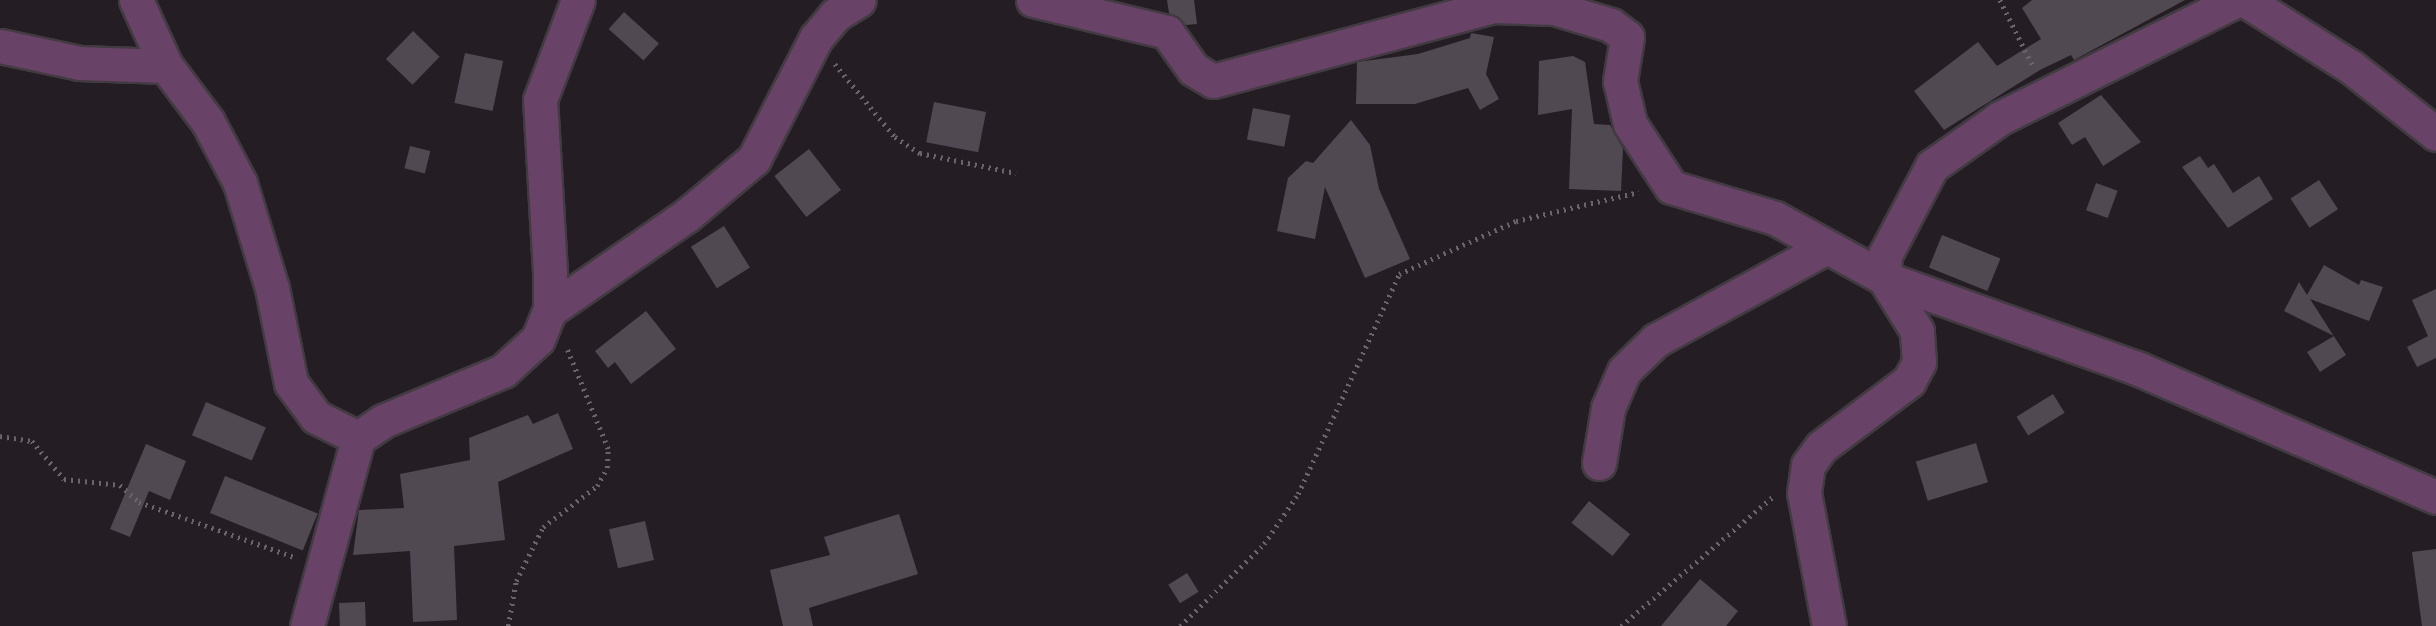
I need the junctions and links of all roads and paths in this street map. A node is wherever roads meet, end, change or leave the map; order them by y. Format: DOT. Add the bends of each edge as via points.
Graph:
graph roads {
  1 [pos="136,0"];
  2 [pos="578,0"];
  3 [pos="859,0"];
  4 [pos="1033,0"];
  5 [pos="2000,0"];
  6 [pos="2237,0"];
  7 [pos="2245,0"];
  8 [pos="816,38"];
  9 [pos="0,46"];
  10 [pos="166,66"];
  11 [pos="2048,94"];
  12 [pos="2436,134"];
  13 [pos="1016,173"];
  14 [pos="1671,187"];
  15 [pos="1825,248"];
  16 [pos="1884,278"];
  17 [pos="550,310"];
  18 [pos="0,436"];
  19 [pos="358,438"];
  20 [pos="1599,463"];
  21 [pos="1808,465"];
  22 [pos="2436,497"];
  23 [pos="327,570"];
  24 [pos="307,626"];
  25 [pos="508,626"];
  26 [pos="1180,626"];
  27 [pos="1622,626"];
  28 [pos="1829,626"];
  1 -- 10 [label="street"];
  2 -- 17 [label="street" via="540,100"];
  3 -- 8 [label="street" via="835,15"];
  4 -- 14 [label="street" via="1167,32 1193,69 1213,80 1493,6 1543,7 1595,20 1627,37 1620,81 1624,108"];
  5 -- 11 [label="path"];
  6 -- 11 [label="street"];
  7 -- 12 [label="street" via="2351,67"];
  8 -- 13 [label="path" via="904,142 943,160"];
  8 -- 17 [label="street" via="754,159 686,216"];
  9 -- 10 [label="street" via="79,63"];
  10 -- 19 [label="street" via="208,122 240,183 272,288 291,383 316,417"];
  11 -- 16 [label="street" via="1938,159 1885,255"];
  14 -- 15 [label="street" via="1775,218"];
  14 -- 26 [label="path" via="1516,221 1399,274 1298,494 1264,544"];
  15 -- 16 [label="street"];
  15 -- 20 [label="street" via="1656,340 1625,371 1613,396"];
  16 -- 21 [label="street" via="1917,331 1919,362 1909,381 1821,447"];
  16 -- 22 [label="street" via="2139,369"];
  17 -- 19 [label="street" via="538,339 503,371 383,421"];
  17 -- 25 [label="path" via="594,411 607,468 597,486 543,527 516,581"];
  18 -- 23 [label="path" via="32,441 64,479 121,485 139,502"];
  19 -- 23 [label="street"];
  21 -- 27 [label="path"];
  21 -- 28 [label="street" via="1804,493"];
  23 -- 24 [label="street"];
}
